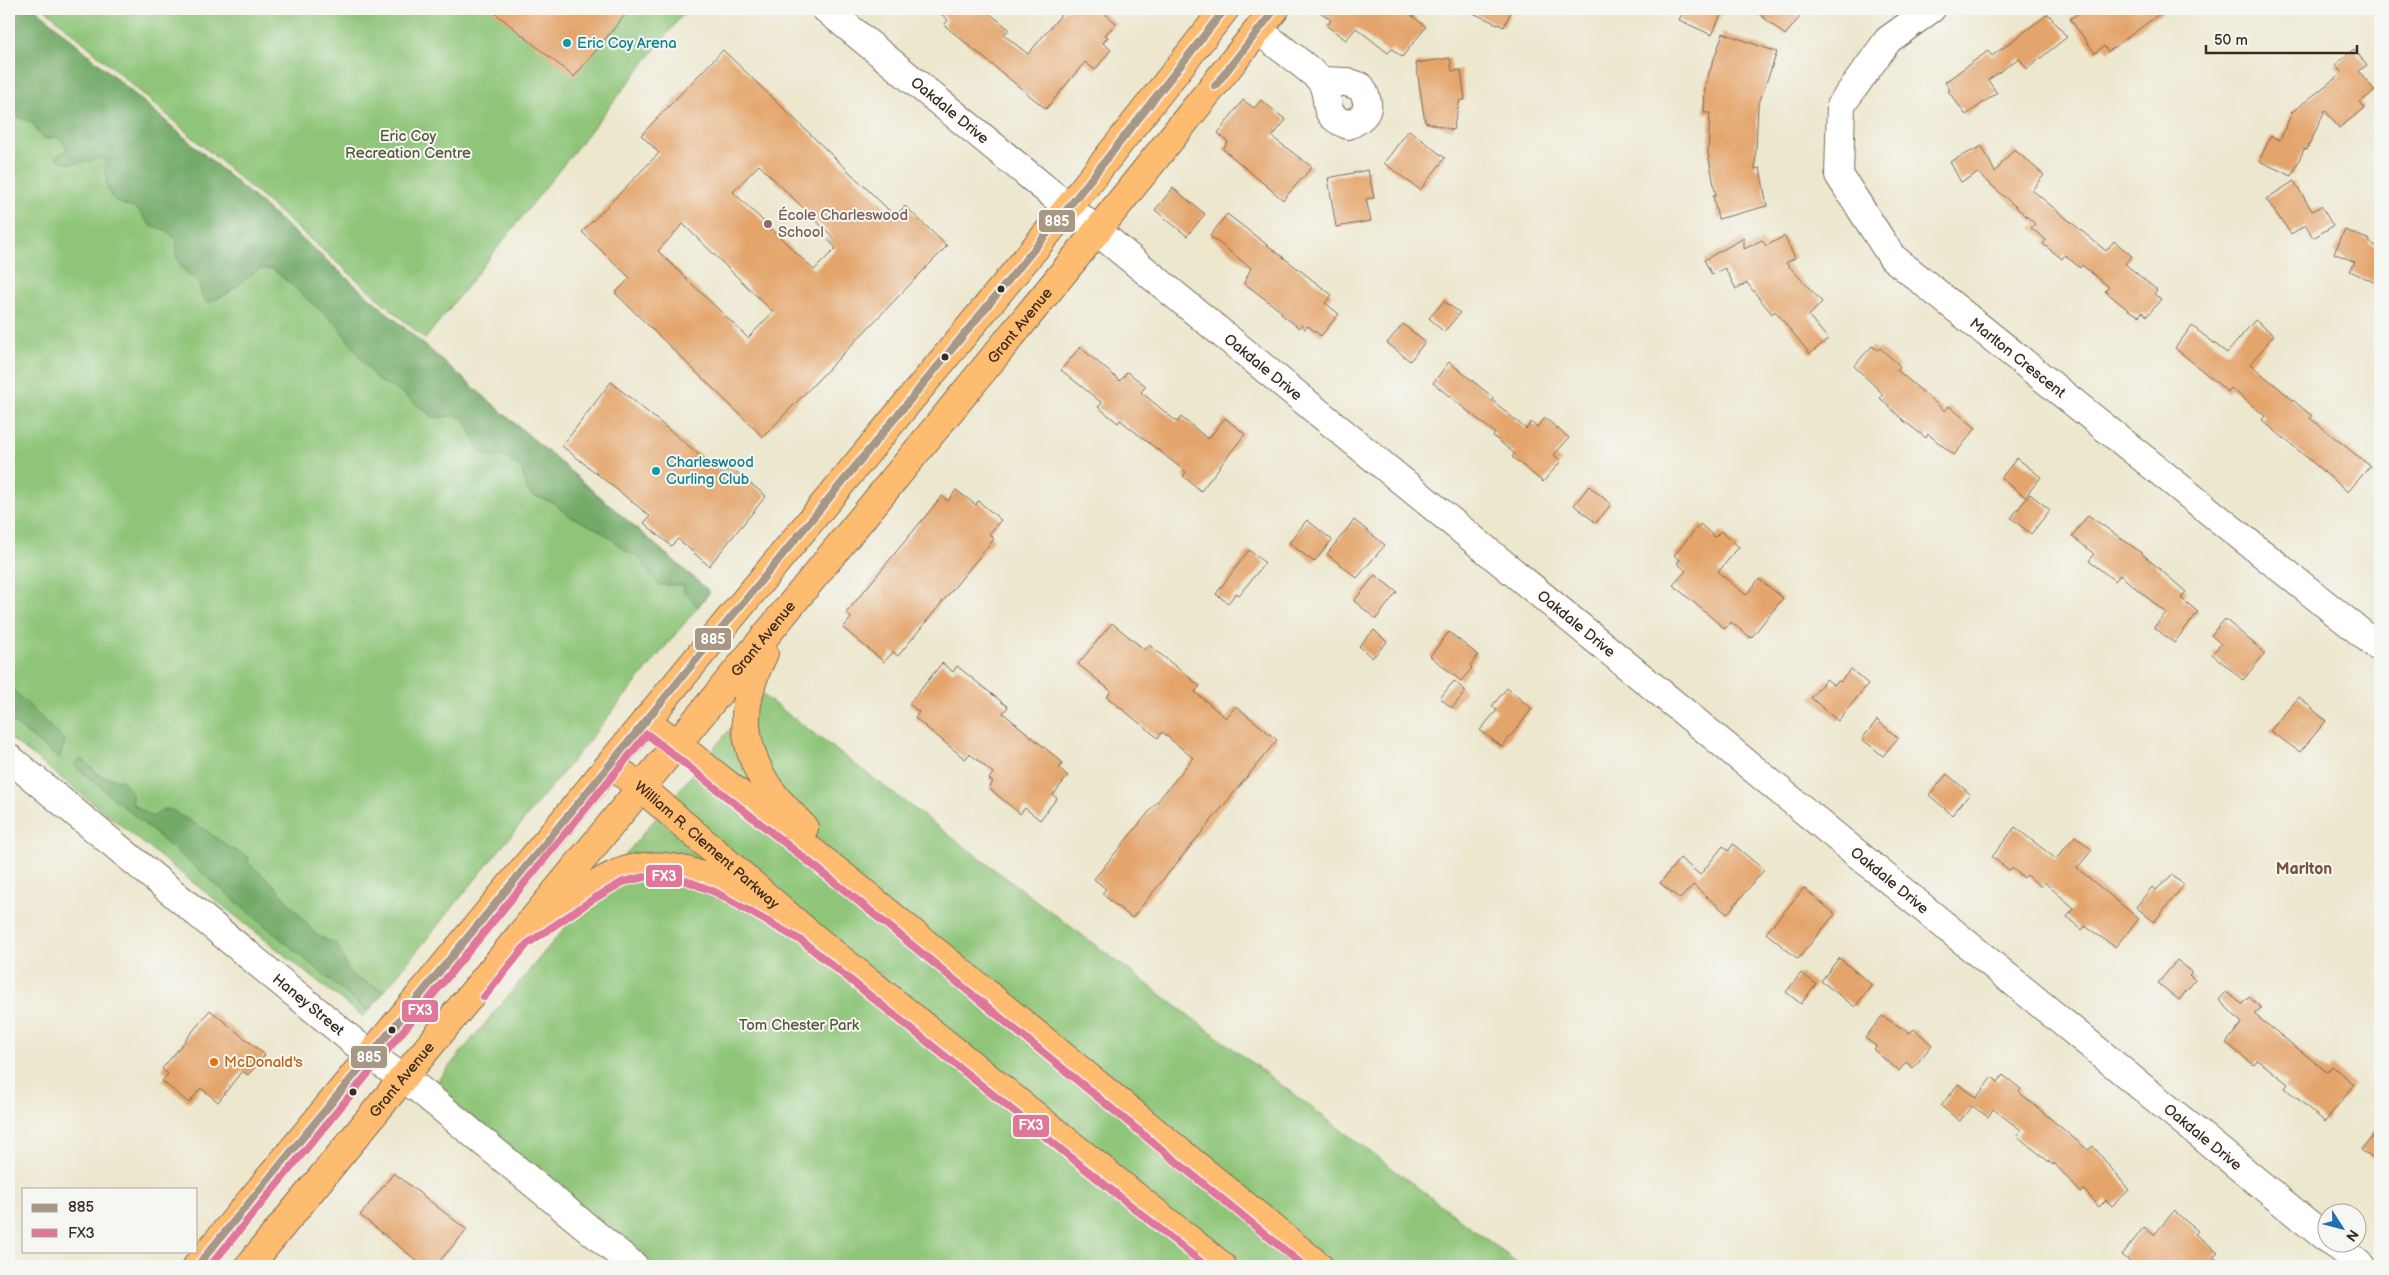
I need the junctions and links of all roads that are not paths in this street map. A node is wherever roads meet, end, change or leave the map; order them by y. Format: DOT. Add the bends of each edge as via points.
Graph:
graph roads {
  1 [pos="826,9"];
  2 [pos="1225,9"];
  3 [pos="1275,9"];
  4 [pos="1931,9"];
  5 [pos="1259,30"];
  6 [pos="1322,81"];
  7 [pos="1068,208"];
  8 [pos="1098,231"];
  9 [pos="782,618"];
  10 [pos="2380,648"];
  11 [pos="646,720"];
  12 [pos="677,745"];
  13 [pos="9,758"];
  14 [pos="611,765"];
  15 [pos="643,789"];
  16 [pos="854,884"];
  17 [pos="808,933"];
  18 [pos="520,937"];
  19 [pos="371,1056"];
  20 [pos="405,1079"];
  21 [pos="2316,1230"];
  22 [pos="2344,1252"];
  23 [pos="197,1266"];
  24 [pos="249,1266"];
  25 [pos="634,1266"];
  26 [pos="1222,1266"];
  27 [pos="1319,1266"];
  28 [pos="2361,1266"];
  1 -- 7 [label="street, Oakdale Drive"];
  2 -- 7 [label="main road"];
  3 -- 5 [label="main road, Grant Avenue"];
  4 -- 10 [label="street, Marlton Crescent" via="1888,40 1841,105 1839,175 1892,257"];
  5 -- 6 [label="street"];
  5 -- 8 [label="main road, Grant Avenue"];
  7 -- 8 [label="street, Oakdale Drive"];
  7 -- 11 [label="main road"];
  8 -- 9 [label="main road, Grant Avenue"];
  8 -- 21 [label="street, Oakdale Drive"];
  9 -- 12 [label="main road, Grant Avenue"];
  9 -- 16 [label="main road" via="754,674 746,698 750,747 767,786"];
  11 -- 12 [label="main road"];
  11 -- 14 [label="main road"];
  12 -- 15 [label="main road, Grant Avenue"];
  12 -- 16 [label="main road"];
  13 -- 19 [label="street, Haney Street"];
  14 -- 15 [label="main road, William R. Clement Parkway"];
  14 -- 19 [label="main road"];
  15 -- 17 [label="main road, William R. Clement Parkway"];
  15 -- 18 [label="main road, Grant Avenue"];
  16 -- 27 [label="main road"];
  17 -- 18 [label="main road" via="720,883 690,871 663,866 619,873"];
  17 -- 26 [label="main road, William R. Clement Parkway"];
  18 -- 20 [label="main road, Grant Avenue"];
  19 -- 20 [label="street, Haney Street"];
  19 -- 23 [label="main road"];
  20 -- 24 [label="main road, Grant Avenue"];
  20 -- 25 [label="street, Haney Street"];
  22 -- 28 [label="street"];
}
